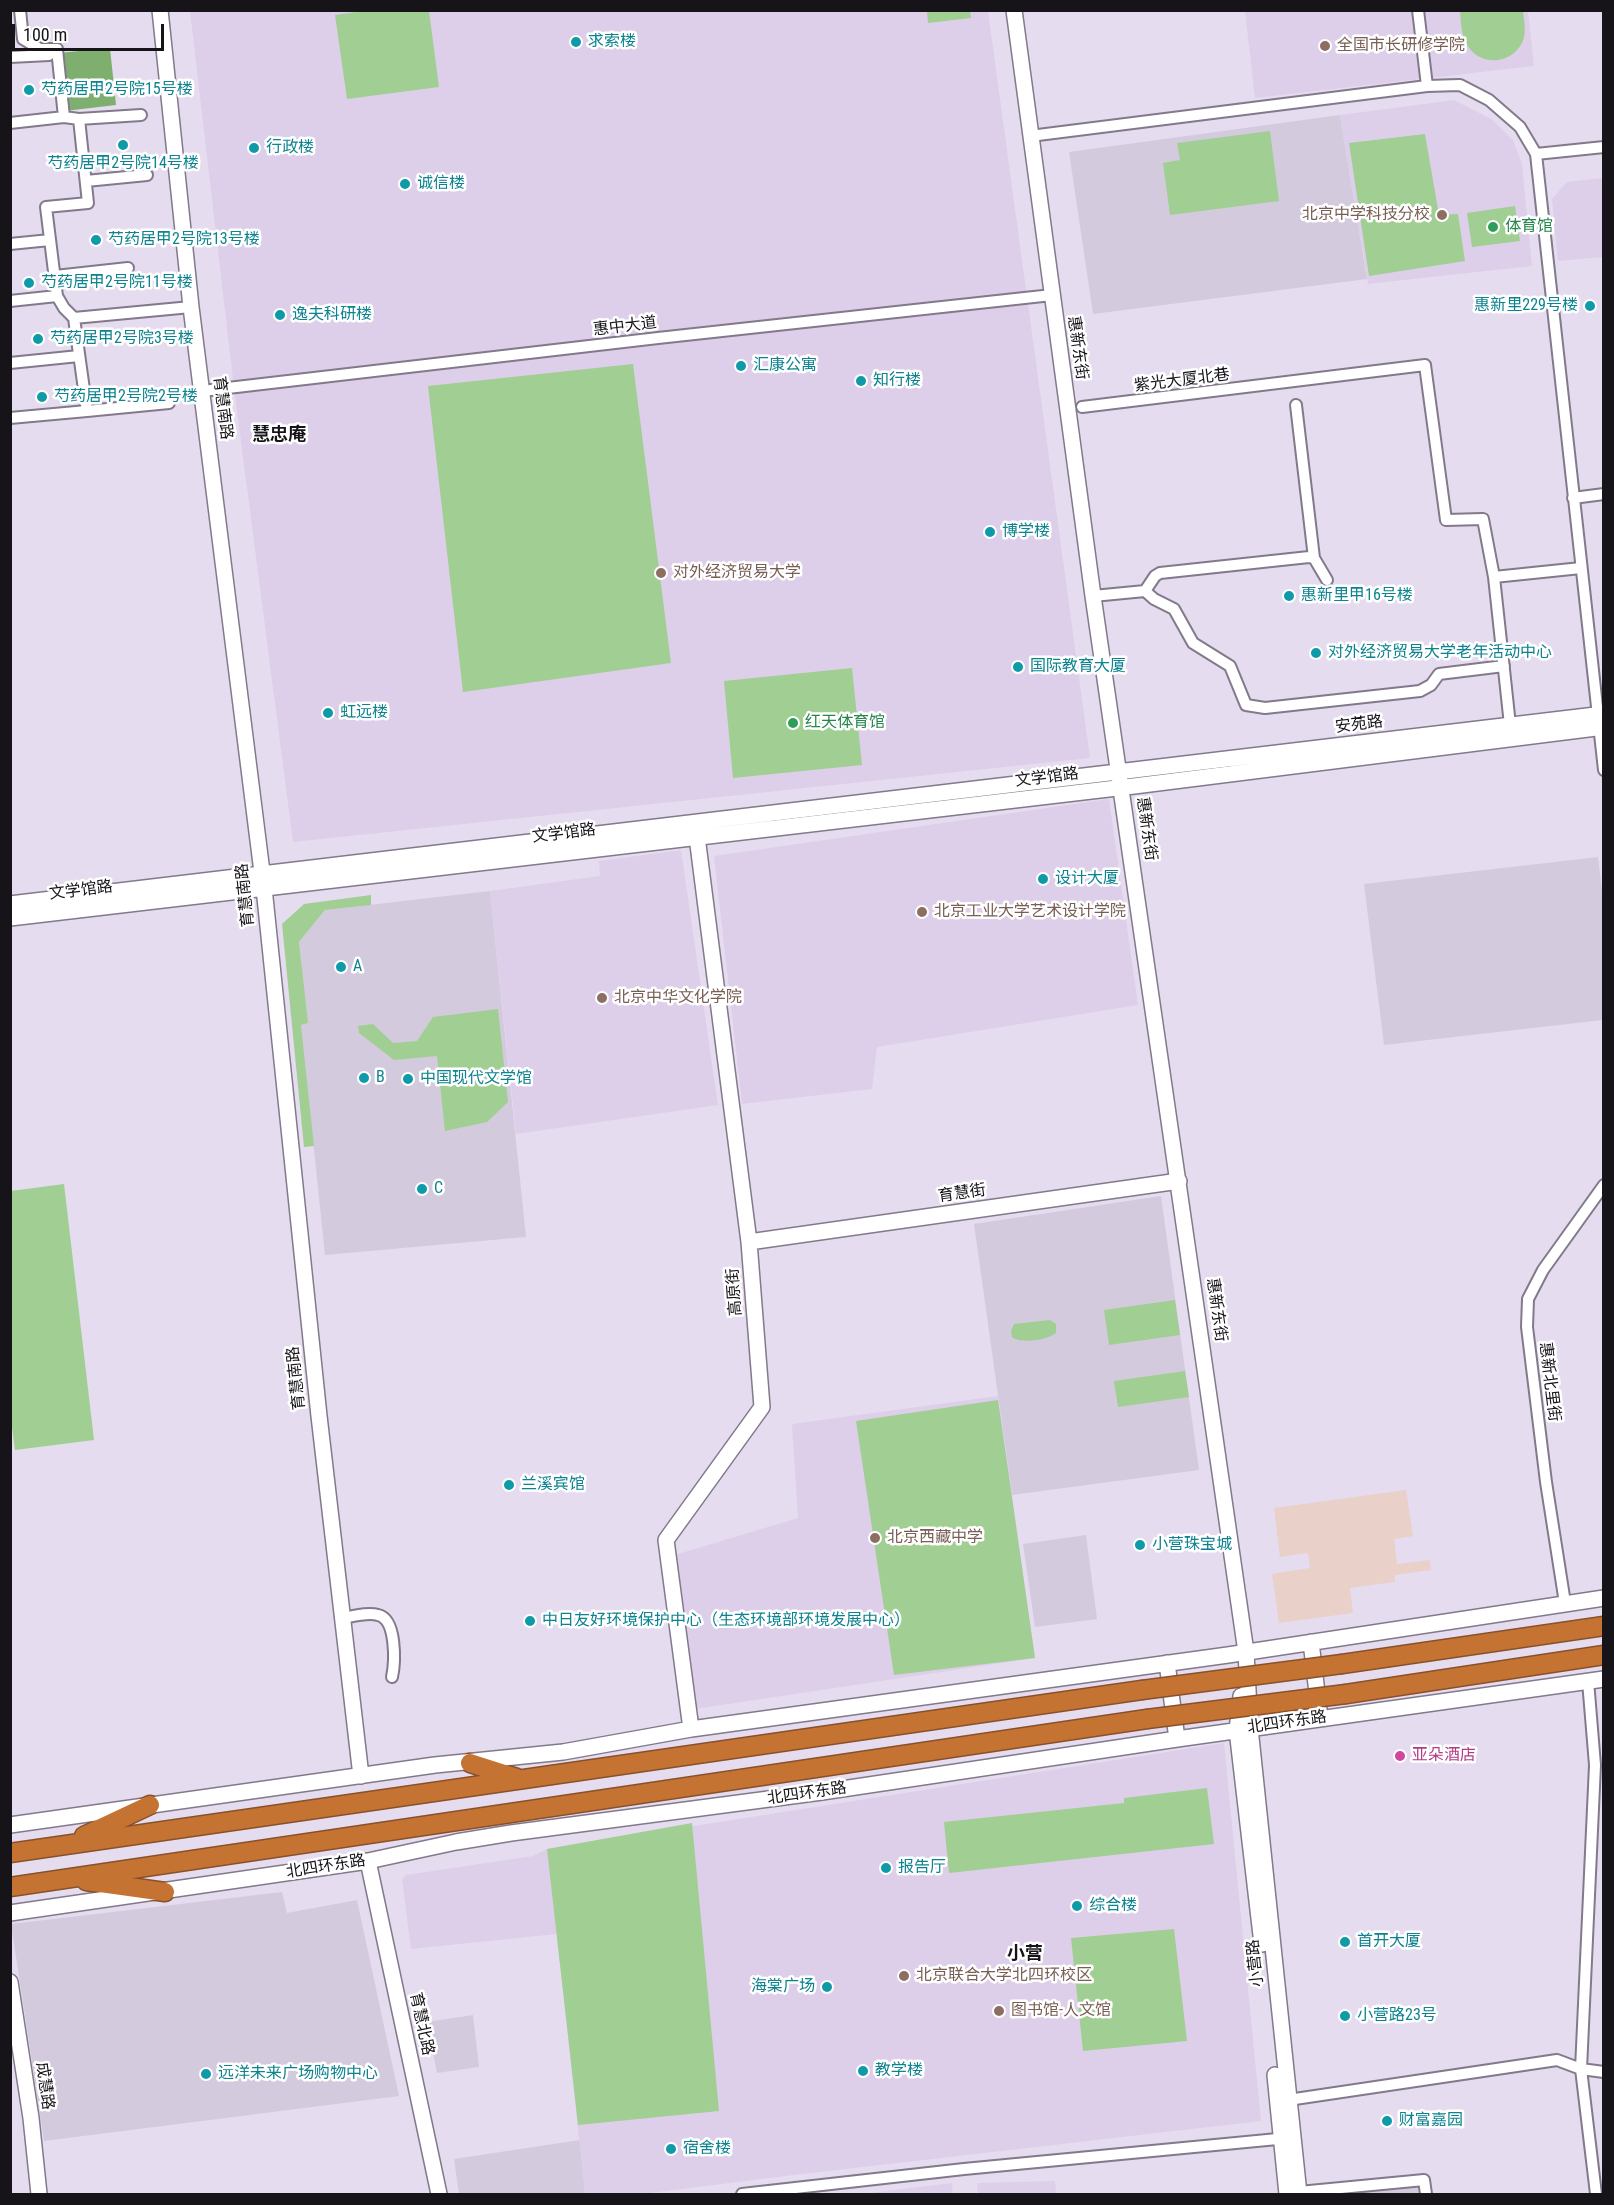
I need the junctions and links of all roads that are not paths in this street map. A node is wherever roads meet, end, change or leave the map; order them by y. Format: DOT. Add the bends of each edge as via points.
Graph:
graph roads {
  1 [pos="20,10"];
  2 [pos="159,10"];
  3 [pos="1014,10"];
  4 [pos="1418,10"];
  5 [pos="57,54"];
  6 [pos="10,57"];
  7 [pos="1428,86"];
  8 [pos="141,115"];
  9 [pos="64,117"];
  10 [pos="79,119"];
  11 [pos="10,123"];
  12 [pos="1030,136"];
  13 [pos="1604,147"];
  14 [pos="1536,154"];
  15 [pos="147,175"];
  16 [pos="86,181"];
  17 [pos="50,240"];
  18 [pos="10,244"];
  19 [pos="128,268"];
  20 [pos="55,276"];
  21 [pos="1052,295"];
  22 [pos="57,296"];
  23 [pos="10,301"];
  24 [pos="191,308"];
  25 [pos="74,318"];
  26 [pos="79,356"];
  27 [pos="10,363"];
  28 [pos="202,391"];
  29 [pos="169,402"];
  30 [pos="1296,405"];
  31 [pos="1082,407"];
  32 [pos="87,411"];
  33 [pos="10,418"];
  34 [pos="1604,494"];
  35 [pos="1573,498"];
  36 [pos="1314,558"];
  37 [pos="1581,568"];
  38 [pos="1494,577"];
  39 [pos="1328,580"];
  40 [pos="1145,591"];
  41 [pos="1093,596"];
  42 [pos="1504,666"];
  43 [pos="1600,721"];
  44 [pos="1510,725"];
  45 [pos="1604,770"];
  46 [pos="1120,779"];
  47 [pos="696,830"];
  48 [pos="263,881"];
  49 [pos="10,904"];
  50 [pos="10,918"];
  51 [pos="1179,1181"];
  52 [pos="1604,1185"];
  53 [pos="749,1242"];
  54 [pos="1604,1598"];
  55 [pos="1565,1603"];
  56 [pos="344,1618"];
  57 [pos="1604,1626"];
  58 [pos="1311,1642"];
  59 [pos="1246,1652"];
  60 [pos="1604,1655"];
  61 [pos="1167,1663"];
  62 [pos="392,1677"];
  63 [pos="1604,1679"];
  64 [pos="1588,1681"];
  65 [pos="1320,1718"];
  66 [pos="691,1729"];
  67 [pos="1244,1729"];
  68 [pos="1177,1738"];
  69 [pos="470,1763"];
  70 [pos="361,1776"];
  71 [pos="521,1779"];
  72 [pos="150,1805"];
  73 [pos="10,1825"];
  74 [pos="64,1845"];
  75 [pos="10,1853"];
  76 [pos="368,1862"];
  77 [pos="67,1878"];
  78 [pos="10,1887"];
  79 [pos="165,1892"];
  80 [pos="10,1913"];
  81 [pos="10,1982"];
  82 [pos="1581,2069"];
  83 [pos="1604,2072"];
  84 [pos="1288,2100"];
  85 [pos="1279,2114"];
  86 [pos="1287,2139"];
  87 [pos="1323,2192"];
  88 [pos="39,2194"];
  89 [pos="440,2194"];
  90 [pos="742,2194"];
  91 [pos="1295,2194"];
  92 [pos="1426,2194"];
  93 [pos="1596,2194"];
  1 -- 5 [label="street" via="23,39 40,49 57,49"];
  2 -- 24 [label="street, 育慧南路"];
  3 -- 12 [label="street, 惠新东街"];
  4 -- 7 [label="street"];
  5 -- 6 [label="street"];
  5 -- 9 [label="street"];
  7 -- 12 [label="street"];
  7 -- 14 [label="street" via="1460,85 1489,100 1520,127"];
  8 -- 10 [label="street"];
  9 -- 10 [label="street"];
  9 -- 11 [label="street"];
  10 -- 16 [label="street"];
  12 -- 21 [label="street, 惠新东街"];
  13 -- 14 [label="street"];
  14 -- 35 [label="street"];
  15 -- 16 [label="street"];
  16 -- 17 [label="street" via="88,203 46,207"];
  17 -- 18 [label="street"];
  17 -- 20 [label="street"];
  19 -- 20 [label="street"];
  20 -- 22 [label="street"];
  21 -- 28 [label="street, 惠中大道"];
  21 -- 41 [label="street, 惠新东街"];
  22 -- 23 [label="street"];
  22 -- 25 [label="street"];
  24 -- 25 [label="street"];
  24 -- 28 [label="street, 育慧南路"];
  25 -- 26 [label="street"];
  26 -- 27 [label="street"];
  26 -- 32 [label="street"];
  28 -- 48 [label="street, 育慧南路"];
  29 -- 32 [label="street"];
  30 -- 36 [label="street"];
  31 -- 38 [label="street, 紫光大厦北巷" via="1425,365 1446,520 1483,519"];
  32 -- 33 [label="street"];
  34 -- 35 [label="street"];
  35 -- 37 [label="street"];
  36 -- 39 [label="street"];
  36 -- 40 [label="street" via="1160,573"];
  37 -- 38 [label="street"];
  37 -- 43 [label="street"];
  38 -- 42 [label="street"];
  40 -- 41 [label="street"];
  40 -- 42 [label="street" via="1174,609 1193,643 1230,666 1246,705 1265,708 1420,691 1431,686 1439,674"];
  41 -- 46 [label="street, 惠新东街"];
  42 -- 44 [label="street"];
  43 -- 44 [label="street, 安苑路"];
  43 -- 45 [label="street"];
  43 -- 46 [label="street, 安苑路"];
  44 -- 46 [label="street, 安苑路"];
  46 -- 47 [label="street, 文学馆路"];
  46 -- 51 [label="street, 惠新东街"];
  47 -- 48 [label="street, 文学馆路"];
  47 -- 53 [label="street, 高原街"];
  48 -- 49 [label="street, 文学馆路"];
  48 -- 50 [label="street, 文学馆路"];
  48 -- 56 [label="street, 育慧南路"];
  51 -- 53 [label="street, 育慧街"];
  51 -- 59 [label="street, 惠新东街"];
  52 -- 55 [label="street, 惠新北里街" via="1543,1270 1528,1299 1527,1327"];
  53 -- 66 [label="street, 高原街" via="762,1407 666,1540"];
  54 -- 55 [label="street"];
  55 -- 58 [label="street"];
  56 -- 62 [label="street" via="372,1614 384,1618 395,1654"];
  56 -- 70 [label="street, 育慧南路"];
  57 -- 71 [label="highway, bridge"];
  58 -- 59 [label="street"];
  58 -- 65 [label="street"];
  59 -- 61 [label="street"];
  59 -- 67 [label="street, 惠新东街"];
  60 -- 77 [label="highway, 北四环东路, bridge"];
  61 -- 66 [label="street"];
  61 -- 68 [label="street"];
  63 -- 64 [label="street, 北四环东路"];
  64 -- 65 [label="street, 北四环东路"];
  64 -- 82 [label="street" via="1595,1765"];
  65 -- 67 [label="street, 北四环东路"];
  66 -- 69 [label="street" via="563,1752"];
  67 -- 68 [label="street, 北四环东路"];
  67 -- 84 [label="street, 小营路"];
  67 -- 85 [label="street, 小营路"];
  68 -- 76 [label="street, 北四环东路" via="822,1792 511,1833"];
  69 -- 70 [label="street"];
  69 -- 71 [label="highway"];
  70 -- 72 [label="street"];
  71 -- 74 [label="highway"];
  72 -- 73 [label="street"];
  72 -- 74 [label="highway"];
  74 -- 75 [label="highway"];
  76 -- 79 [label="street, 北四环东路"];
  76 -- 89 [label="street, 育慧北路"];
  77 -- 78 [label="highway, 北四环东路"];
  77 -- 79 [label="highway"];
  79 -- 80 [label="street, 北四环东路"];
  81 -- 88 [label="street, 成慧路"];
  82 -- 83 [label="street"];
  82 -- 84 [label="street" via="1557,2060"];
  82 -- 93 [label="street"];
  84 -- 85 [label="street"];
  84 -- 86 [label="street, 小营路"];
  85 -- 86 [label="street, 小营路"];
  86 -- 90 [label="street"];
  86 -- 91 [label="street, 小营路"];
  87 -- 91 [label="street"];
  87 -- 92 [label="street" via="1424,2180"];
}
